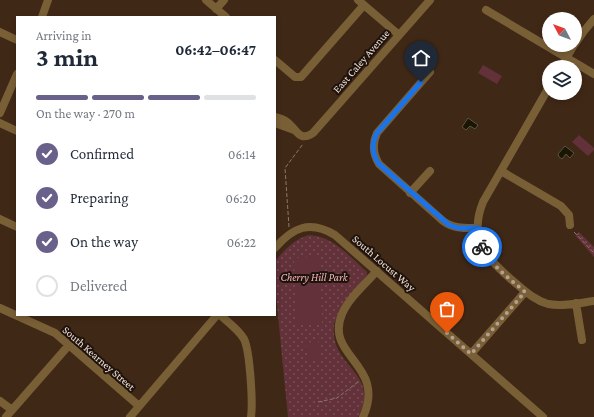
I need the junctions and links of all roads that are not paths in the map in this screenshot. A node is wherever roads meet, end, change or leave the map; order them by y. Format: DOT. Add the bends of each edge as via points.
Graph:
graph roads {
  1 [pos="48,0"];
  2 [pos="206,0"];
  3 [pos="224,0"];
  4 [pos="430,0"];
  5 [pos="361,3"];
  6 [pos="216,9"];
  7 [pos="486,10"];
  8 [pos="42,16"];
  9 [pos="225,16"];
  10 [pos="594,19"];
  11 [pos="0,32"];
  12 [pos="582,34"];
  13 [pos="398,35"];
  14 [pos="16,40"];
  15 [pos="570,52"];
  16 [pos="566,58"];
  17 [pos="276,61"];
  18 [pos="430,72"];
  19 [pos="594,74"];
  20 [pos="16,76"];
  21 [pos="542,99"];
  22 [pos="0,113"];
  23 [pos="276,117"];
  24 [pos="0,123"];
  25 [pos="276,123"];
  26 [pos="16,130"];
  27 [pos="294,130"];
  28 [pos="430,171"];
  29 [pos="501,171"];
  30 [pos="410,193"];
  31 [pos="0,219"];
  32 [pos="570,225"];
  33 [pos="16,226"];
  34 [pos="478,228"];
  35 [pos="276,247"];
  36 [pos="377,271"];
  37 [pos="525,292"];
  38 [pos="594,301"];
  39 [pos="576,303"];
  40 [pos="0,308"];
  41 [pos="16,315"];
  42 [pos="18,316"];
  43 [pos="217,316"];
  44 [pos="219,316"];
  45 [pos="582,340"];
  46 [pos="69,345"];
  47 [pos="471,354"];
  48 [pos="0,401"];
  49 [pos="139,406"];
  50 [pos="12,410"];
  51 [pos="6,417"];
  52 [pos="130,417"];
  53 [pos="251,417"];
  54 [pos="364,417"];
  55 [pos="543,417"];
  1 -- 8 [label="street"];
  2 -- 6 [label="street"];
  3 -- 6 [label="street"];
  4 -- 13 [label="street, East Caley Avenue"];
  5 -- 13 [label="street"];
  5 -- 17 [label="street" via="301,77 295,77"];
  6 -- 9 [label="street"];
  7 -- 16 [label="street"];
  10 -- 12 [label="street"];
  11 -- 14 [label="street"];
  13 -- 27 [label="street, East Caley Avenue" via="318,128 304,137"];
  15 -- 16 [label="street"];
  16 -- 19 [label="street"];
  18 -- 30 [label="street" via="377,133 373,142 379,164"];
  20 -- 22 [label="street"];
  21 -- 29 [label="street"];
  23 -- 27 [label="street" via="289,122"];
  24 -- 26 [label="street"];
  25 -- 27 [label="street"];
  28 -- 30 [label="street"];
  29 -- 32 [label="street" via="561,206 569,216"];
  29 -- 34 [label="street" via="483,202 478,217"];
  30 -- 34 [label="street" via="449,225 458,228"];
  31 -- 33 [label="street"];
  34 -- 37 [label="street" via="487,257"];
  35 -- 36 [label="street, South Locust Way" via="289,233 300,228 324,228"];
  36 -- 47 [label="street, South Locust Way"];
  36 -- 54 [label="street" via="346,305 339,322 344,349 366,378 369,392"];
  37 -- 39 [label="street" via="548,304"];
  37 -- 47 [label="street"];
  38 -- 39 [label="street"];
  39 -- 45 [label="street"];
  40 -- 41 [label="street, South Kearney Street"];
  42 -- 46 [label="street, South Kearney Street" via="50,330"];
  43 -- 49 [label="street"];
  44 -- 53 [label="street" via="239,332 246,344"];
  46 -- 49 [label="street, South Kearney Street"];
  46 -- 50 [label="street"];
  47 -- 55 [label="street, South Locust Way"];
  48 -- 50 [label="street"];
  49 -- 52 [label="street"];
  50 -- 51 [label="street"];
}
